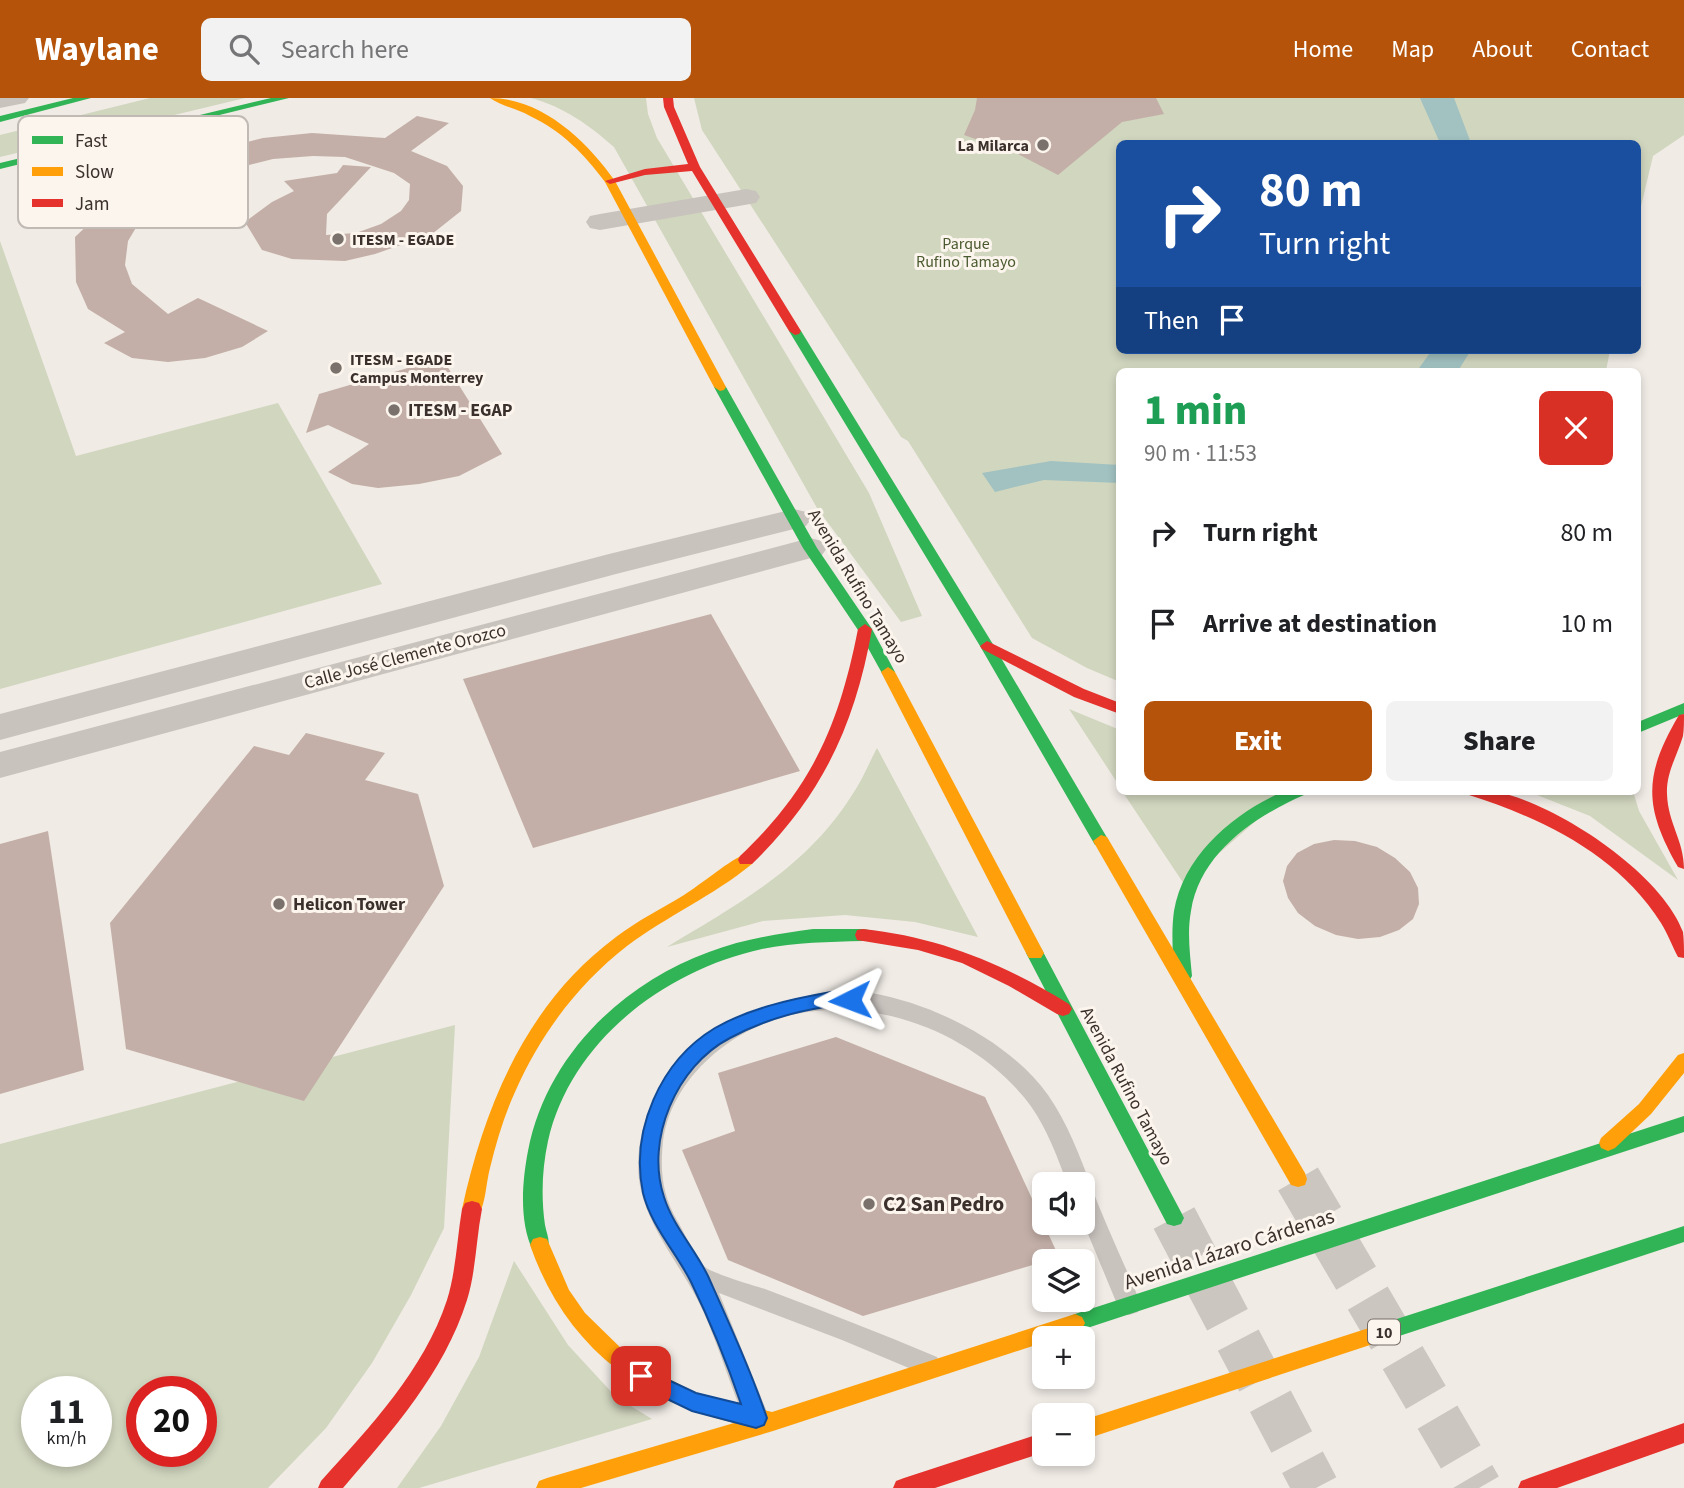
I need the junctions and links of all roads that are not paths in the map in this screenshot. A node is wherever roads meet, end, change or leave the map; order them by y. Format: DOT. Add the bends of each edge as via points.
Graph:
graph roads {
  1 [pos="16,98"];
  2 [pos="86,98"];
  3 [pos="284,98"];
  4 [pos="495,98"];
  5 [pos="668,98"];
  6 [pos="0,100"];
  7 [pos="209,116"];
  8 [pos="0,119"];
  9 [pos="18,162"];
  10 [pos="0,166"];
  11 [pos="695,167"];
  12 [pos="610,181"];
  13 [pos="746,197"];
  14 [pos="716,202"];
  15 [pos="630,217"];
  16 [pos="600,222"];
  17 [pos="802,533"];
  18 [pos="610,565"];
  19 [pos="625,597"];
  20 [pos="423,614"];
  21 [pos="865,629"];
  22 [pos="987,646"];
  23 [pos="434,647"];
  24 [pos="117,696"];
  25 [pos="1116,707"];
  26 [pos="1684,708"];
  27 [pos="1684,719"];
  28 [pos="8,724"];
  29 [pos="1641,727"];
  30 [pos="124,732"];
  31 [pos="10,763"];
  32 [pos="1289,795"];
  33 [pos="1488,795"];
  34 [pos="1684,863"];
  35 [pos="1684,952"];
  36 [pos="1183,982"];
  37 [pos="1065,1010"];
  38 [pos="1684,1060"];
  39 [pos="1684,1124"];
  40 [pos="1599,1151"];
  41 [pos="1074,1172"];
  42 [pos="1298,1179"];
  43 [pos="1174,1218"];
  44 [pos="1095,1222"];
  45 [pos="1684,1234"];
  46 [pos="698,1275"];
  47 [pos="1129,1304"];
  48 [pos="937,1368"];
  49 [pos="765,1419"];
  50 [pos="1095,1426"];
  51 [pos="1684,1433"];
  52 [pos="1032,1446"];
  53 [pos="329,1488"];
  54 [pos="547,1488"];
  55 [pos="904,1488"];
  56 [pos="1529,1488"];
  1 -- 6 [label="street"];
  2 -- 8 [label="main road"];
  3 -- 7 [label="main road"];
  4 -- 12 [label="main road, Avenida Rufino Tamayo" via="563,126 592,154"];
  5 -- 11 [label="main road"];
  9 -- 10 [label="main road"];
  11 -- 12 [label="main road"];
  11 -- 14 [label="main road"];
  12 -- 15 [label="main road, Avenida Rufino Tamayo"];
  13 -- 14 [label="street"];
  14 -- 15 [label="street"];
  14 -- 22 [label="main road"];
  15 -- 16 [label="street"];
  15 -- 17 [label="main road, Avenida Rufino Tamayo"];
  17 -- 18 [label="street, Calle José Clemente Orozco"];
  17 -- 19 [label="street, Calle José Clemente Orozco"];
  17 -- 21 [label="main road, Avenida Rufino Tamayo"];
  18 -- 19 [label="street"];
  18 -- 20 [label="street, Calle José Clemente Orozco"];
  19 -- 23 [label="street, Calle José Clemente Orozco"];
  20 -- 23 [label="street"];
  20 -- 24 [label="street, Calle José Clemente Orozco"];
  21 -- 37 [label="main road, Avenida Rufino Tamayo"];
  21 -- 53 [label="main road" via="856,684 843,724 811,787 779,830 740,865 631,934 588,971 543,1022 506,1084 484,1146 455,1304 437,1350 398,1408"];
  22 -- 25 [label="main road"];
  22 -- 36 [label="main road"];
  23 -- 30 [label="street, Calle José Clemente Orozco"];
  24 -- 28 [label="street, Calle José Clemente Orozco"];
  24 -- 30 [label="street"];
  26 -- 29 [label="main road"];
  27 -- 34 [label="main road" via="1666,754 1658,786 1664,821"];
  28 -- 31 [label="street"];
  30 -- 31 [label="street, Calle José Clemente Orozco"];
  32 -- 36 [label="main road" via="1264,806 1233,829 1195,874 1185,898 1181,927"];
  33 -- 35 [label="main road" via="1539,811 1611,856 1655,904 1678,935"];
  36 -- 42 [label="main road"];
  37 -- 43 [label="main road, Avenida Rufino Tamayo"];
  37 -- 49 [label="main road" via="1017,979 972,958 912,940 848,933 798,934 746,943 695,961 647,990 605,1025 566,1071 543,1121 532,1174 533,1224 545,1266 565,1307 641,1376 692,1401"];
  38 -- 40 [label="main road" via="1645,1109"];
  39 -- 40 [label="main road, Avenida Lázaro Cárdenas"];
  40 -- 47 [label="main road, Avenida Lázaro Cárdenas"];
  41 -- 46 [label="lane" via="1034,1092 989,1054 949,1030 869,1001 831,999 786,1007 721,1033 697,1053 660,1104 649,1166 653,1195"];
  44 -- 47 [label="lane"];
  45 -- 50 [label="main road, 10"];
  46 -- 48 [label="lane"];
  46 -- 49 [label="lane"];
  47 -- 48 [label="main road, Avenida Lázaro Cárdenas"];
  48 -- 49 [label="main road, Avenida Lázaro Cárdenas"];
  49 -- 54 [label="main road, Avenida Lázaro Cárdenas"];
  51 -- 56 [label="main road"];
  52 -- 55 [label="main road"];
}
